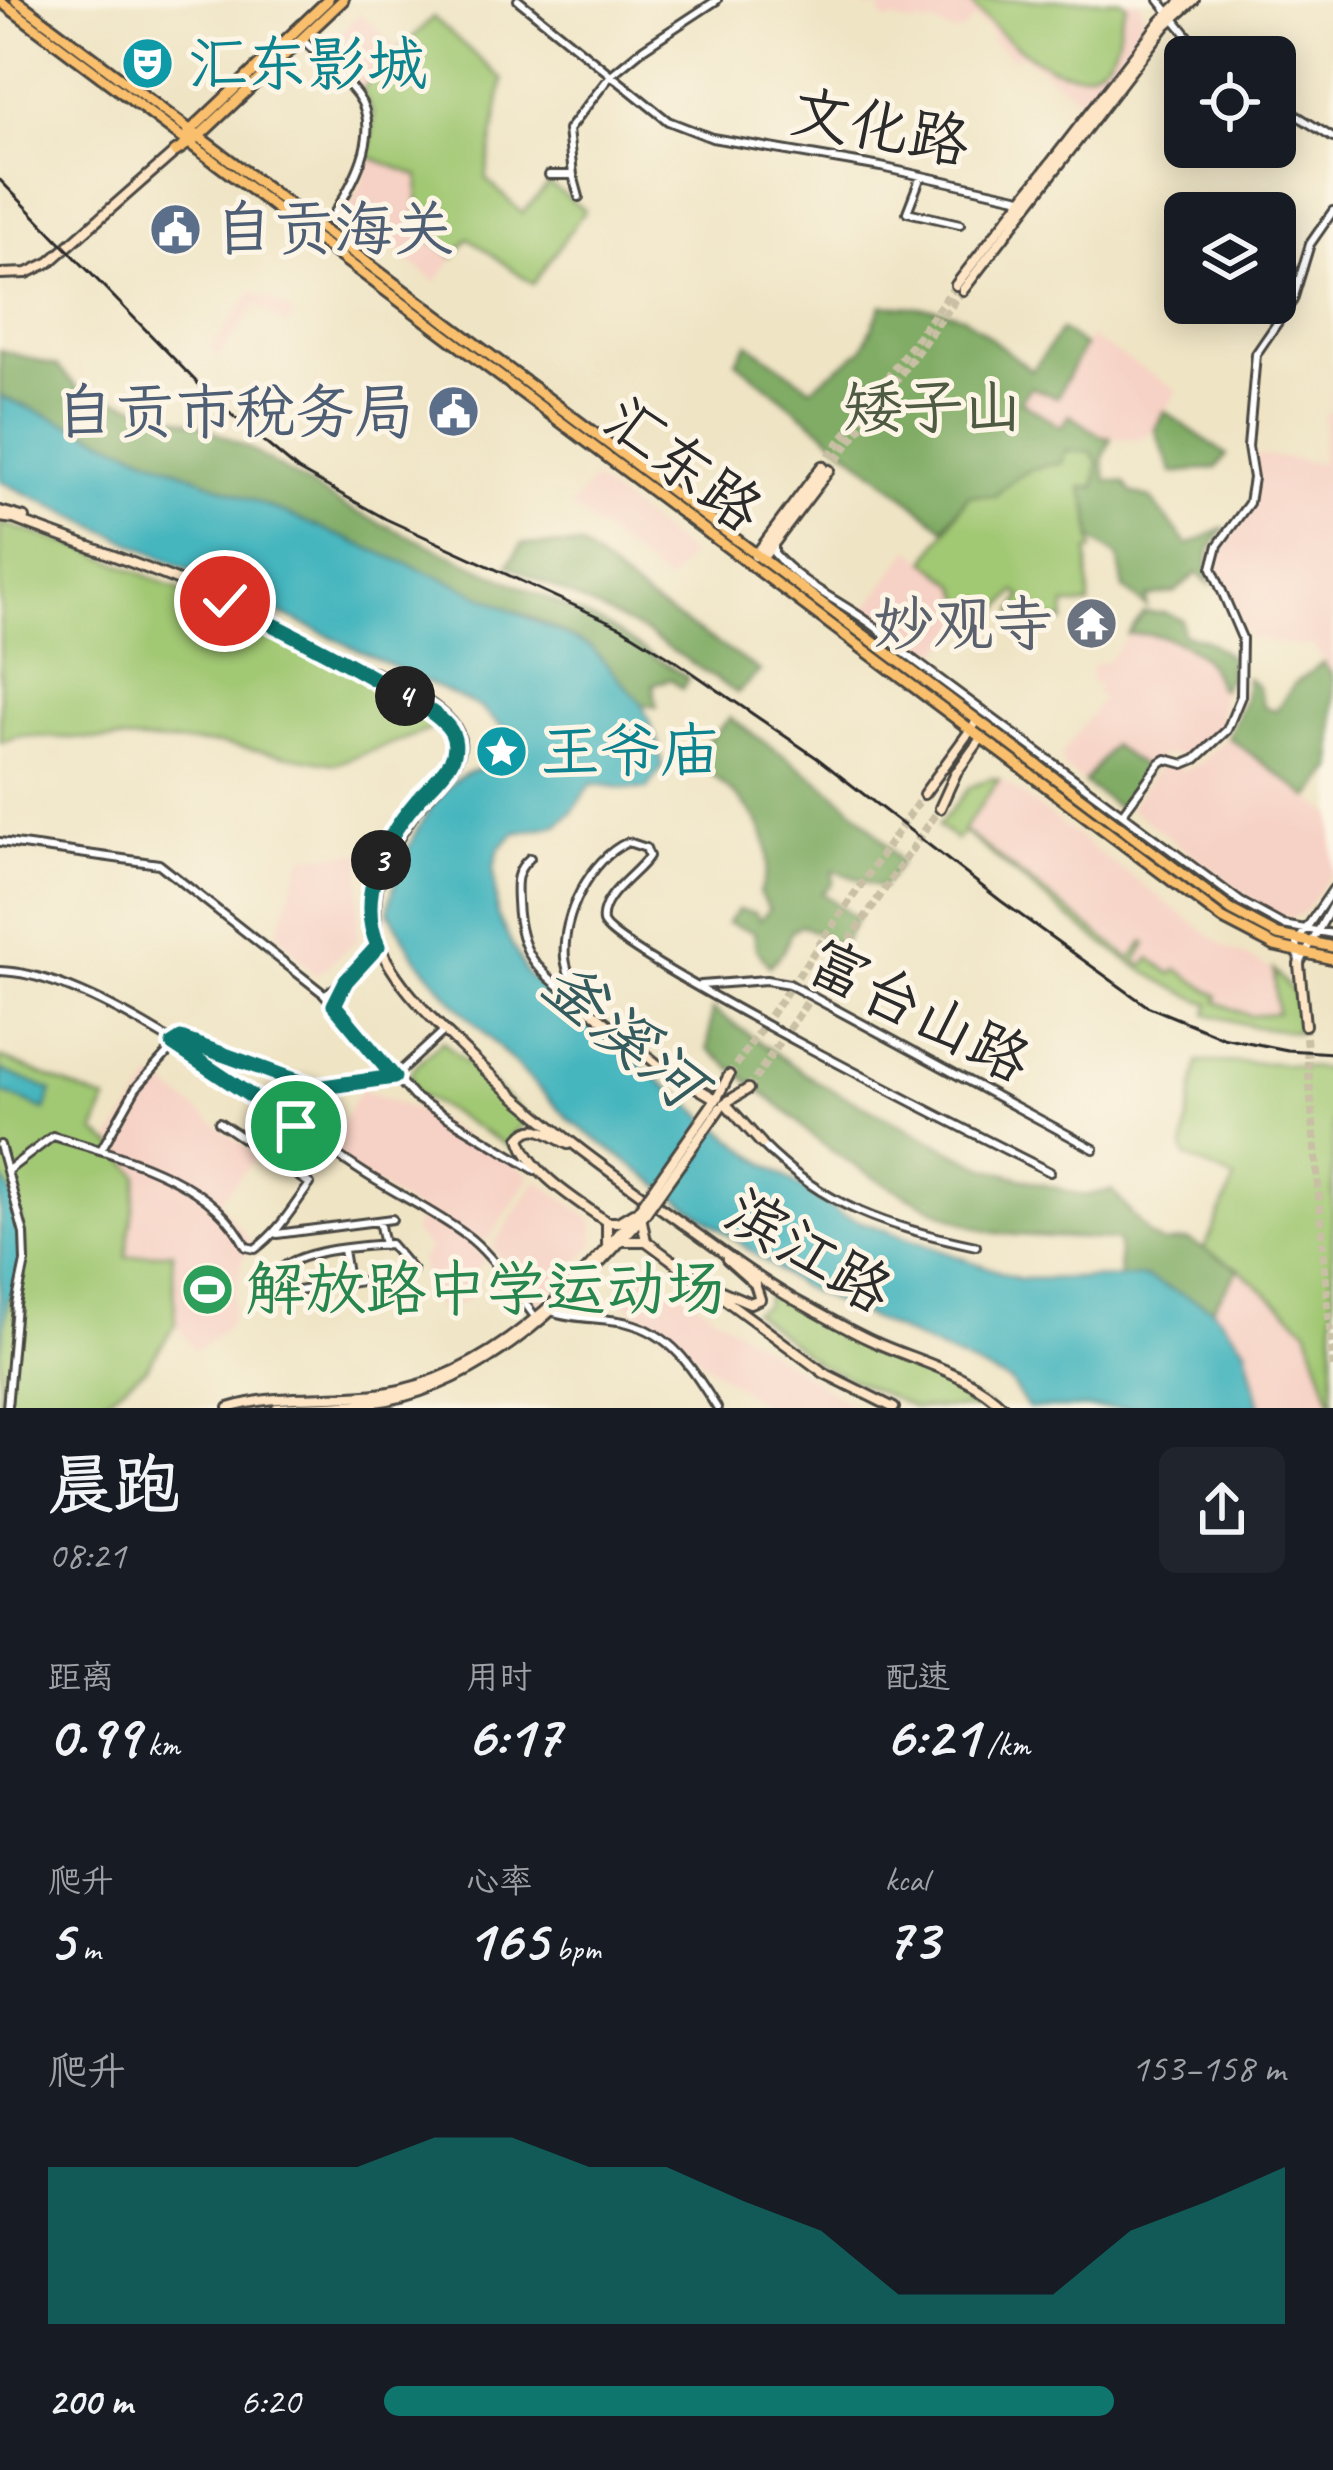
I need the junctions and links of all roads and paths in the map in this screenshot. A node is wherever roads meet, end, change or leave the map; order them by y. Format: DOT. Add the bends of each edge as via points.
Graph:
graph roads {
  1 [pos="16,0"];
  2 [pos="328,0"];
  3 [pos="343,0"];
  4 [pos="518,0"];
  5 [pos="717,0"];
  6 [pos="1159,0"];
  7 [pos="1184,0"];
  8 [pos="1194,0"];
  9 [pos="0,1"];
  10 [pos="1172,14"];
  11 [pos="1188,36"];
  12 [pos="303,40"];
  13 [pos="611,75"];
  14 [pos="1296,115"];
  15 [pos="190,137"];
  16 [pos="1333,138"];
  17 [pos="175,152"];
  18 [pos="549,175"];
  19 [pos="573,175"];
  20 [pos="921,176"];
  21 [pos="579,197"];
  22 [pos="1027,200"];
  23 [pos="1333,211"];
  24 [pos="330,220"];
  25 [pos="960,224"];
  26 [pos="0,274"];
  27 [pos="960,287"];
  28 [pos="0,511"];
  29 [pos="774,543"];
  30 [pos="755,563"];
  31 [pos="974,726"];
  32 [pos="984,734"];
  33 [pos="1122,814"];
  34 [pos="0,842"];
  35 [pos="530,858"];
  36 [pos="1333,889"];
  37 [pos="1333,904"];
  38 [pos="1309,932"];
  39 [pos="1333,934"];
  40 [pos="378,946"];
  41 [pos="1333,947"];
  42 [pos="1301,952"];
  43 [pos="1333,959"];
  44 [pos="0,971"];
  45 [pos="346,981"];
  46 [pos="698,985"];
  47 [pos="324,994"];
  48 [pos="583,1004"];
  49 [pos="334,1005"];
  50 [pos="1305,1025"];
  51 [pos="444,1030"];
  52 [pos="173,1044"];
  53 [pos="729,1075"];
  54 [pos="394,1077"];
  55 [pos="748,1089"];
  56 [pos="718,1103"];
  57 [pos="219,1122"];
  58 [pos="762,1144"];
  59 [pos="0,1145"];
  60 [pos="1094,1149"];
  61 [pos="101,1150"];
  62 [pos="581,1150"];
  63 [pos="7,1171"];
  64 [pos="1050,1172"];
  65 [pos="562,1189"];
  66 [pos="642,1211"];
  67 [pos="392,1219"];
  68 [pos="379,1221"];
  69 [pos="607,1222"];
  70 [pos="277,1234"];
  71 [pos="646,1241"];
  72 [pos="383,1244"];
  73 [pos="611,1245"];
  74 [pos="976,1246"];
  75 [pos="718,1248"];
  76 [pos="343,1250"];
  77 [pos="413,1271"];
  78 [pos="348,1280"];
  79 [pos="705,1284"];
  80 [pos="392,1289"];
  81 [pos="551,1310"];
  82 [pos="536,1318"];
  83 [pos="5,1404"];
  84 [pos="229,1408"];
  85 [pos="277,1408"];
  86 [pos="717,1408"];
  87 [pos="894,1408"];
  88 [pos="1004,1408"];
  1 -- 15 [label="main road, 汇东路"];
  2 -- 15 [label="main road"];
  3 -- 12 [label="main road"];
  4 -- 13 [label="street"];
  5 -- 13 [label="street"];
  6 -- 10 [label="street"];
  7 -- 10 [label="main road"];
  8 -- 10 [label="main road"];
  9 -- 15 [label="main road, 汇东路"];
  10 -- 11 [label="street"];
  10 -- 22 [label="main road"];
  12 -- 15 [label="main road"];
  12 -- 24 [label="street" via="360,98 366,115 358,168"];
  13 -- 19 [label="street" via="568,130"];
  13 -- 20 [label="street, 文化路" via="668,121 712,138"];
  14 -- 16 [label="street"];
  15 -- 17 [label="main road"];
  15 -- 30 [label="main road, 汇东路"];
  17 -- 26 [label="main road" via="50,262"];
  18 -- 19 [label="street"];
  19 -- 21 [label="street"];
  20 -- 22 [label="street, 文化路"];
  20 -- 25 [label="street" via="907,212"];
  22 -- 27 [label="main road"];
  23 -- 33 [label="street" via="1310,244 1294,299 1256,354 1250,503 1218,545 1212,568 1242,638 1240,696 1228,730 1196,759 1160,763"];
  28 -- 40 [label="main road" via="225,601 332,654 450,729 451,762 411,808 375,875 370,915"];
  28 -- 40 [label="main road" via="226,596 455,725 456,765 415,811 380,875"];
  29 -- 30 [label="main road"];
  29 -- 30 [label="main road" via="826,468"];
  29 -- 33 [label="street" via="789,567"];
  30 -- 31 [label="main road, 汇东路"];
  31 -- 32 [label="main road, 汇东路"];
  31 -- 32 [label="main road" via="925,793 936,791 942,805"];
  32 -- 42 [label="main road, 汇东路"];
  33 -- 38 [label="street" via="1265,917"];
  34 -- 47 [label="street" via="160,864"];
  35 -- 48 [label="street" via="516,879 524,947 541,972"];
  36 -- 38 [label="street"];
  37 -- 38 [label="street"];
  38 -- 39 [label="street"];
  38 -- 42 [label="street"];
  40 -- 45 [label="street"];
  40 -- 51 [label="main road, 滨江路"];
  41 -- 42 [label="main road, 汇东路"];
  42 -- 43 [label="main road, 汇东路"];
  42 -- 50 [label="main road"];
  44 -- 52 [label="street" via="92,995"];
  45 -- 47 [label="street"];
  45 -- 49 [label="street"];
  46 -- 48 [label="street" via="603,925 603,912 649,856 628,842 588,879 568,927 565,959"];
  46 -- 60 [label="street, 富台山路" via="789,984"];
  46 -- 64 [label="street"];
  47 -- 49 [label="street"];
  48 -- 56 [label="main road"];
  49 -- 54 [label="street"];
  51 -- 54 [label="street"];
  51 -- 62 [label="main road, 滨江路"];
  52 -- 54 [label="street" via="181,1039 316,1088"];
  52 -- 61 [label="street"];
  52 -- 82 [label="street" via="471,1240"];
  53 -- 56 [label="main road"];
  54 -- 65 [label="street"];
  55 -- 56 [label="main road"];
  56 -- 58 [label="main road"];
  56 -- 66 [label="main road, bridge"];
  57 -- 70 [label="street" via="310,1184"];
  58 -- 74 [label="street" via="823,1196 877,1221"];
  59 -- 63 [label="street"];
  61 -- 63 [label="street" via="53,1136"];
  61 -- 70 [label="street" via="214,1205 246,1247 255,1250"];
  62 -- 65 [label="main road" via="538,1129 520,1138"];
  62 -- 75 [label="main road, 滨江路"];
  63 -- 83 [label="street" via="25,1262"];
  65 -- 69 [label="main road"];
  66 -- 69 [label="main road"];
  66 -- 71 [label="main road"];
  66 -- 73 [label="main road"];
  67 -- 68 [label="street"];
  68 -- 70 [label="street"];
  68 -- 72 [label="street"];
  69 -- 73 [label="main road"];
  71 -- 73 [label="main road"];
  71 -- 79 [label="main road"];
  72 -- 76 [label="street"];
  72 -- 77 [label="street"];
  73 -- 81 [label="main road"];
  73 -- 82 [label="main road"];
  75 -- 79 [label="main road" via="760,1298 750,1303"];
  75 -- 88 [label="main road, 滨江路" via="867,1339 974,1382"];
  76 -- 78 [label="street"];
  76 -- 78 [label="street" via="292,1259 273,1280 285,1293"];
  78 -- 80 [label="street" via="380,1278"];
  79 -- 87 [label="main road" via="824,1373"];
  81 -- 85 [label="main road" via="500,1352 410,1395"];
  81 -- 86 [label="street" via="652,1332 684,1358"];
  82 -- 84 [label="main road" via="497,1347 409,1389"];
}
